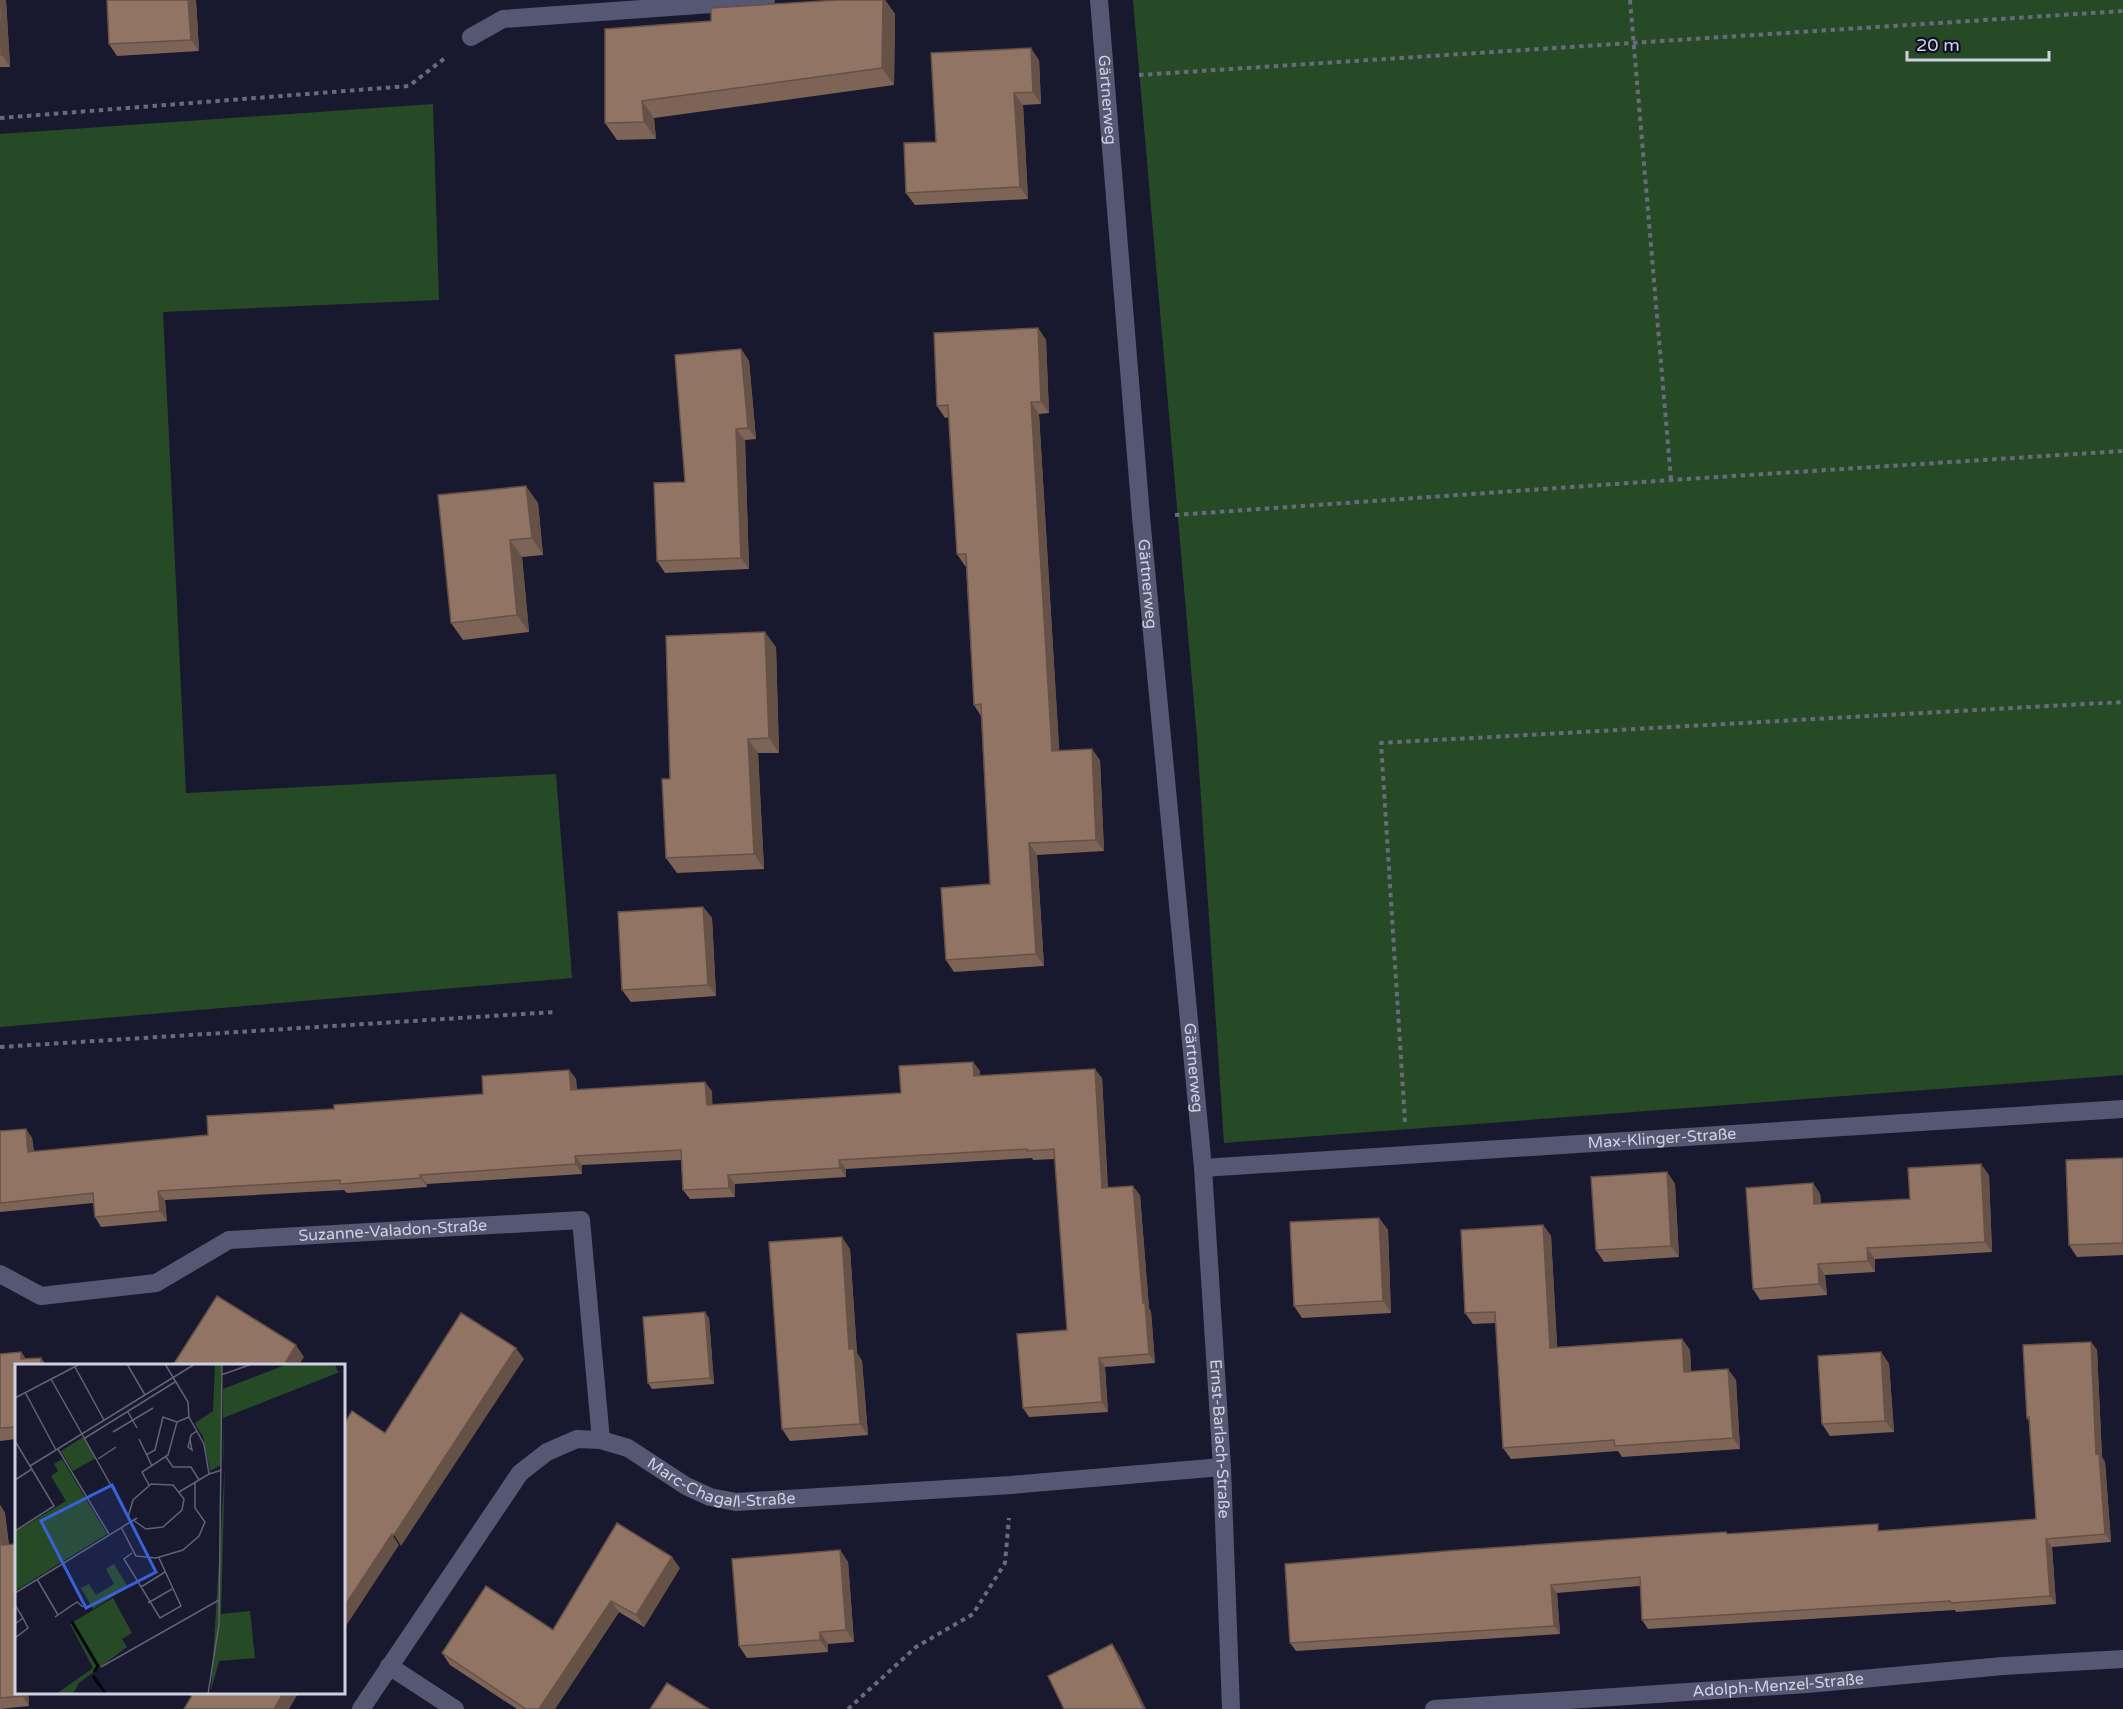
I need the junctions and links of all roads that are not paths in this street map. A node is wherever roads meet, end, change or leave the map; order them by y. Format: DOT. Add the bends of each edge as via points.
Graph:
graph roads {
  1 [pos="766,0"];
  2 [pos="1099,0"];
  3 [pos="471,37"];
  4 [pos="2123,1109"];
  5 [pos="1203,1168"];
  6 [pos="0,1274"];
  7 [pos="601,1440"];
  8 [pos="1222,1467"];
  9 [pos="2123,1659"];
  10 [pos="389,1666"];
  11 [pos="361,1709"];
  12 [pos="455,1709"];
  13 [pos="1231,1709"];
  14 [pos="1434,1709"];
  1 -- 3 [label="street" via="503,19"];
  2 -- 5 [label="street, Gärtnerweg" via="1141,518"];
  4 -- 5 [label="street, Max-Klinger-Straße"];
  5 -- 8 [label="street, Ernst-Barlach-Straße"];
  6 -- 7 [label="street, Suzanne-Valadon-Straße" via="41,1296 156,1283 229,1240 581,1220"];
  7 -- 8 [label="street, Marc-Chagall-Straße" via="628,1448 686,1486 710,1497 736,1502"];
  7 -- 10 [label="street, Marc-Chagall-Straße" via="576,1439 547,1452 520,1473"];
  8 -- 13 [label="street, Ernst-Barlach-Straße"];
  9 -- 14 [label="street, Adolph-Menzel-Straße"];
  10 -- 11 [label="street, Marc-Chagall-Straße"];
  10 -- 12 [label="street"];
}
